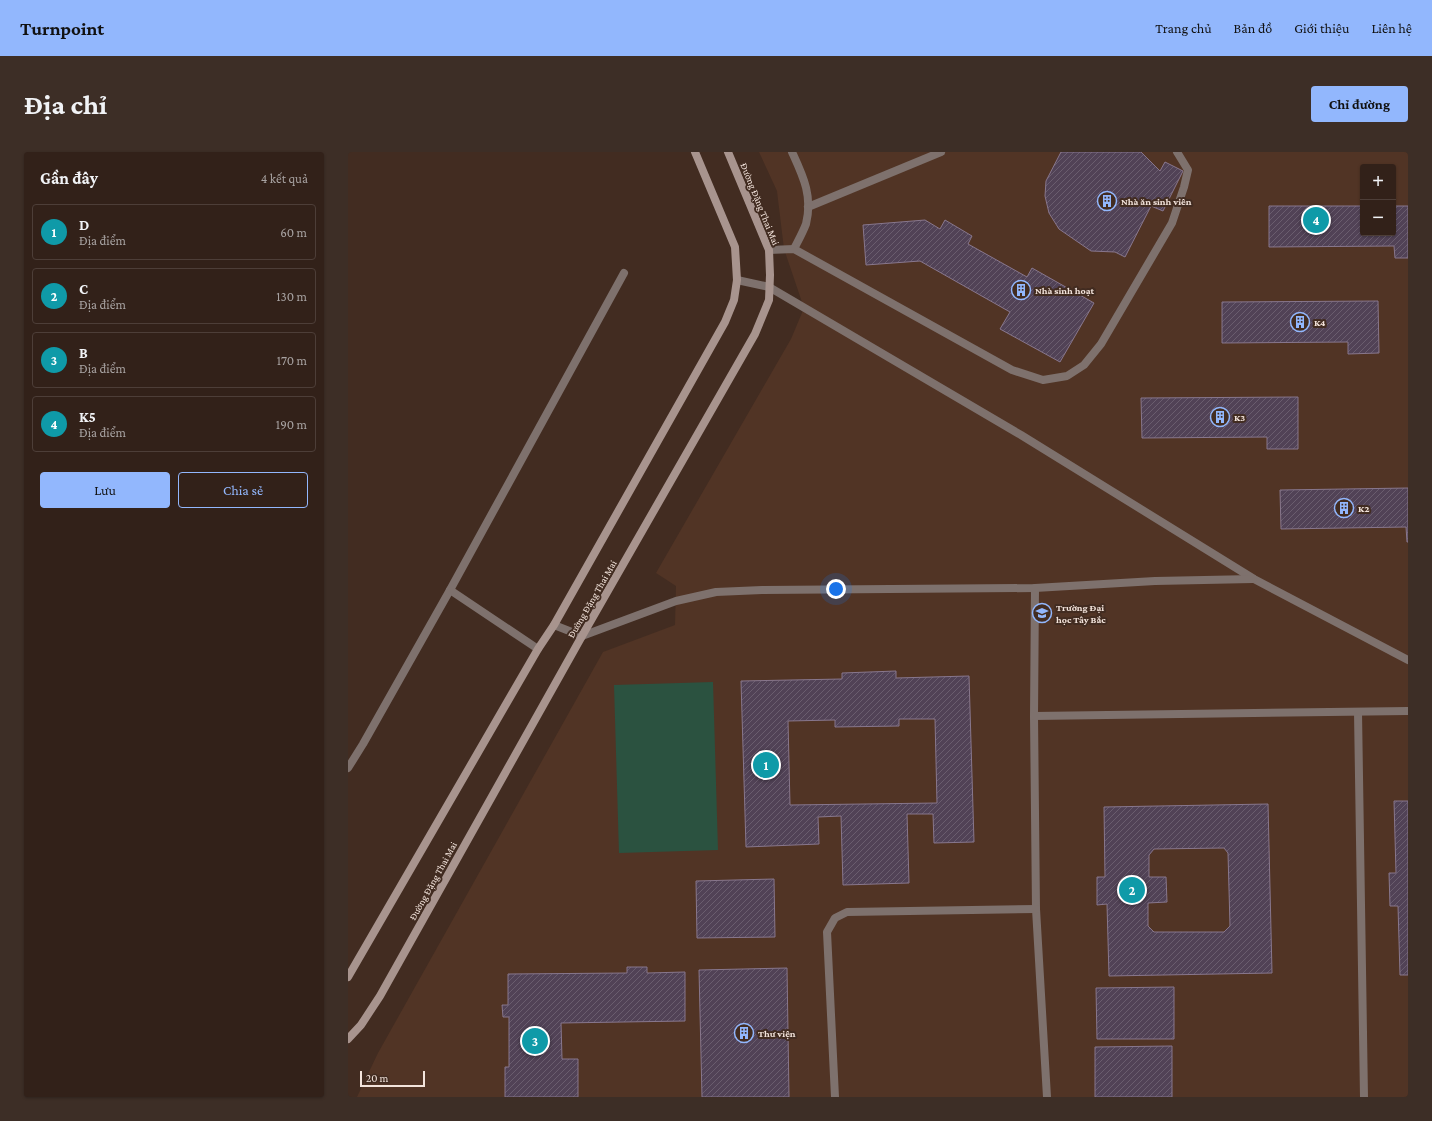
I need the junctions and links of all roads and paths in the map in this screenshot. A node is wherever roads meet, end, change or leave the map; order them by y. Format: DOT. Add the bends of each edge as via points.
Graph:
graph roads {
  1 [pos="695,152"];
  2 [pos="728,152"];
  3 [pos="792,152"];
  4 [pos="941,152"];
  5 [pos="1177,152"];
  6 [pos="808,207"];
  7 [pos="794,249"];
  8 [pos="769,250"];
  9 [pos="624,273"];
  10 [pos="737,280"];
  11 [pos="769,287"];
  12 [pos="1254,578"];
  13 [pos="1035,588"];
  14 [pos="450,590"];
  15 [pos="554,625"];
  16 [pos="582,636"];
  17 [pos="538,649"];
  18 [pos="1408,660"];
  19 [pos="1358,712"];
  20 [pos="1408,712"];
  21 [pos="1034,716"];
  22 [pos="348,768"];
  23 [pos="1036,909"];
  24 [pos="348,977"];
  25 [pos="348,1039"];
  26 [pos="835,1097"];
  27 [pos="1047,1097"];
  28 [pos="1364,1097"];
  1 -- 10 [label="street, Đường Đặng Thai Mai" via="735,247"];
  2 -- 8 [label="street, Đường Đặng Thai Mai"];
  3 -- 6 [label="street" via="808,194"];
  4 -- 6 [label="street"];
  5 -- 7 [label="street" via="1188,170 1172,223 1101,344 1084,365 1066,376 1043,380 1012,370"];
  6 -- 7 [label="street" via="806,224"];
  7 -- 8 [label="street"];
  8 -- 11 [label="street, Đường Đặng Thai Mai"];
  9 -- 14 [label="street"];
  10 -- 11 [label="street"];
  10 -- 15 [label="street, Đường Đặng Thai Mai" via="734,300 725,322"];
  11 -- 12 [label="street" via="1021,435"];
  11 -- 16 [label="street, Đường Đặng Thai Mai" via="769,300 755,334"];
  12 -- 13 [label="street"];
  12 -- 18 [label="street"];
  13 -- 16 [label="street" via="716,592 676,601"];
  13 -- 21 [label="street"];
  14 -- 17 [label="street"];
  14 -- 22 [label="street"];
  15 -- 16 [label="street"];
  15 -- 17 [label="street, Đường Đặng Thai Mai"];
  16 -- 25 [label="street, Đường Đặng Thai Mai" via="380,996 361,1025"];
  17 -- 24 [label="street, Đường Đặng Thai Mai"];
  19 -- 20 [label="street"];
  19 -- 21 [label="street"];
  19 -- 28 [label="street"];
  21 -- 23 [label="street"];
  23 -- 26 [label="street" via="847,912 835,918 827,932"];
  23 -- 27 [label="street"];
}
